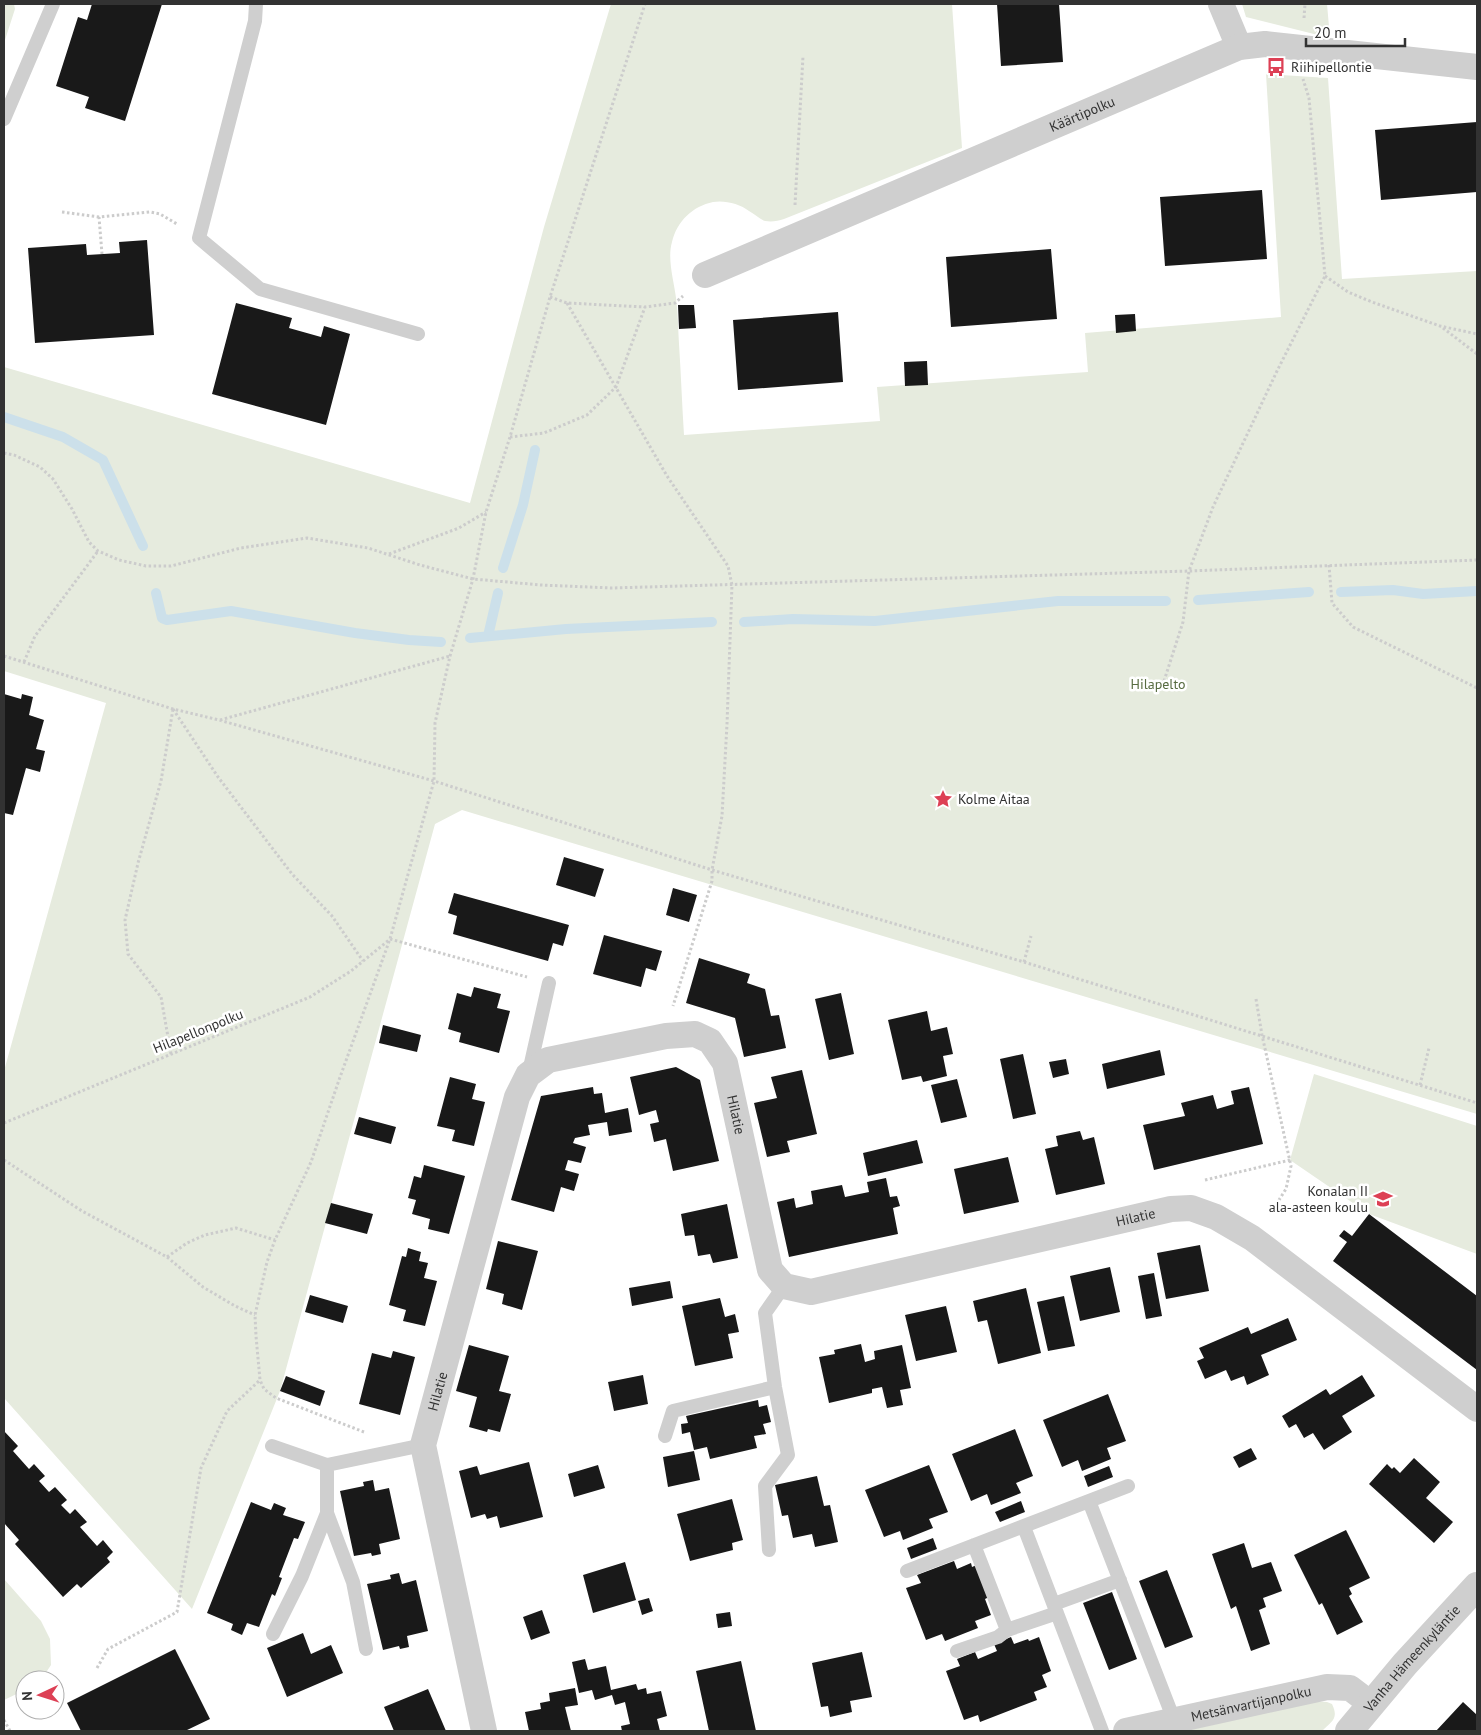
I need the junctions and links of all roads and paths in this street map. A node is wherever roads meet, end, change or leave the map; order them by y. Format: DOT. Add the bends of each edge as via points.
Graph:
graph roads {
  1 [pos="53,4"];
  2 [pos="256,4"];
  3 [pos="644,4"];
  4 [pos="1221,4"];
  5 [pos="1306,4"];
  6 [pos="1304,26"];
  7 [pos="1239,47"];
  8 [pos="803,56"];
  9 [pos="1477,67"];
  10 [pos="1301,70"];
  11 [pos="4,119"];
  12 [pos="62,212"];
  13 [pos="100,217"];
  14 [pos="199,238"];
  15 [pos="793,238"];
  16 [pos="102,254"];
  17 [pos="705,275"];
  18 [pos="1325,276"];
  19 [pos="550,298"];
  20 [pos="567,303"];
  21 [pos="645,307"];
  22 [pos="1440,326"];
  23 [pos="418,334"];
  24 [pos="1477,334"];
  25 [pos="1477,354"];
  26 [pos="616,387"];
  27 [pos="510,437"];
  28 [pos="4,453"];
  29 [pos="486,512"];
  30 [pos="98,551"];
  31 [pos="387,554"];
  32 [pos="1477,560"];
  33 [pos="1329,565"];
  34 [pos="1189,571"];
  35 [pos="473,579"];
  36 [pos="732,585"];
  37 [pos="4,656"];
  38 [pos="450,656"];
  39 [pos="24,662"];
  40 [pos="1164,680"];
  41 [pos="1477,688"];
  42 [pos="173,709"];
  43 [pos="219,720"];
  44 [pos="434,781"];
  45 [pos="712,870"];
  46 [pos="1031,936"];
  47 [pos="390,939"];
  48 [pos="363,960"];
  49 [pos="1024,962"];
  50 [pos="549,983"];
  51 [pos="1256,999"];
  52 [pos="1262,1035"];
  53 [pos="666,1036"];
  54 [pos="1429,1048"];
  55 [pos="171,1054"];
  56 [pos="528,1075"];
  57 [pos="1420,1085"];
  58 [pos="1477,1102"];
  59 [pos="4,1124"];
  60 [pos="4,1160"];
  61 [pos="1290,1160"];
  62 [pos="1197,1182"];
  63 [pos="1252,1238"];
  64 [pos="275,1240"];
  65 [pos="167,1257"];
  66 [pos="784,1286"];
  67 [pos="255,1315"];
  68 [pos="260,1380"];
  69 [pos="776,1387"];
  70 [pos="1477,1409"];
  71 [pos="365,1432"];
  72 [pos="665,1436"];
  73 [pos="423,1445"];
  74 [pos="272,1446"];
  75 [pos="326,1465"];
  76 [pos="1128,1486"];
  77 [pos="1089,1501"];
  78 [pos="327,1513"];
  79 [pos="1024,1527"];
  80 [pos="974,1545"];
  81 [pos="769,1550"];
  82 [pos="907,1571"];
  83 [pos="1120,1580"];
  84 [pos="1477,1586"];
  85 [pos="1055,1609"];
  86 [pos="1007,1630"];
  87 [pos="272,1634"];
  88 [pos="366,1649"];
  89 [pos="957,1651"];
  90 [pos="97,1668"];
  91 [pos="1371,1704"];
  92 [pos="4,1720"];
  93 [pos="1174,1720"];
  94 [pos="10,1731"];
  95 [pos="484,1731"];
  96 [pos="1102,1731"];
  97 [pos="1126,1731"];
  98 [pos="1349,1731"];
  1 -- 11 [label="lane"];
  2 -- 14 [label="lane"];
  3 -- 19 [label="path"];
  4 -- 7 [label="street"];
  5 -- 6 [label="path"];
  7 -- 9 [label="street, Käärtipolku" via="1265,44"];
  7 -- 15 [label="street, Käärtipolku"];
  8 -- 15 [label="path"];
  10 -- 18 [label="path" via="1309,98"];
  12 -- 13 [label="path"];
  13 -- 14 [label="path" via="160,214"];
  13 -- 16 [label="path"];
  14 -- 23 [label="lane" via="260,289"];
  15 -- 17 [label="street, Käärtipolku"];
  17 -- 21 [label="path" via="675,303"];
  18 -- 22 [label="path" via="1348,292"];
  18 -- 34 [label="path" via="1238,452"];
  19 -- 20 [label="path"];
  19 -- 27 [label="path"];
  20 -- 21 [label="path"];
  20 -- 26 [label="path"];
  21 -- 26 [label="path"];
  22 -- 24 [label="path"];
  22 -- 25 [label="path"];
  26 -- 27 [label="path" via="588,415 544,433"];
  26 -- 36 [label="path" via="667,476 728,566"];
  27 -- 29 [label="path"];
  28 -- 30 [label="path" via="40,467 52,479 89,542"];
  29 -- 31 [label="path" via="459,528"];
  29 -- 35 [label="path"];
  30 -- 31 [label="path" via="146,566 171,566 241,548 307,538"];
  30 -- 39 [label="path" via="35,636"];
  31 -- 35 [label="path"];
  32 -- 33 [label="path"];
  33 -- 34 [label="path"];
  33 -- 41 [label="path" via="1332,602 1353,627"];
  34 -- 36 [label="path"];
  34 -- 40 [label="path" via="1183,622"];
  35 -- 36 [label="path" via="612,588"];
  35 -- 38 [label="path"];
  36 -- 45 [label="path" via="722,816"];
  37 -- 39 [label="path"];
  38 -- 43 [label="path"];
  38 -- 44 [label="path" via="435,723"];
  39 -- 42 [label="path"];
  42 -- 43 [label="path"];
  42 -- 48 [label="path" via="218,777 292,874 332,916"];
  42 -- 55 [label="path" via="161,781 125,920 128,954 161,997"];
  43 -- 44 [label="path"];
  44 -- 45 [label="path"];
  44 -- 47 [label="path"];
  45 -- 49 [label="path"];
  45 -- 53 [label="path" via="712,881"];
  46 -- 49 [label="path"];
  47 -- 48 [label="path, Hilapellonpolku"];
  47 -- 50 [label="path"];
  47 -- 64 [label="path" via="311,1162"];
  48 -- 55 [label="path, Hilapellonpolku" via="310,997"];
  49 -- 52 [label="path"];
  50 -- 56 [label="lane"];
  51 -- 52 [label="path"];
  52 -- 57 [label="path"];
  52 -- 61 [label="path"];
  53 -- 56 [label="street, Hilatie" via="548,1060"];
  53 -- 66 [label="street, Hilatie" via="695,1034 710,1042 725,1063 770,1270"];
  54 -- 57 [label="path"];
  55 -- 59 [label="path, Hilapellonpolku"];
  56 -- 73 [label="street, Hilatie" via="517,1098"];
  57 -- 58 [label="path"];
  60 -- 65 [label="path" via="82,1211"];
  61 -- 62 [label="path"];
  61 -- 63 [label="path" via="1286,1189"];
  63 -- 66 [label="street, Hilatie" via="1216,1217 1190,1208 1171,1209 810,1292"];
  63 -- 70 [label="street, Hilatie"];
  64 -- 65 [label="path" via="236,1228 205,1235 186,1243"];
  64 -- 67 [label="path"];
  65 -- 67 [label="path" via="203,1287"];
  66 -- 69 [label="lane" via="765,1313"];
  67 -- 68 [label="path"];
  68 -- 71 [label="path" via="264,1389 276,1398"];
  68 -- 90 [label="path" via="227,1411 201,1468 177,1612 108,1649"];
  69 -- 72 [label="lane" via="673,1411"];
  69 -- 81 [label="lane" via="788,1455 765,1486"];
  73 -- 75 [label="lane"];
  73 -- 95 [label="street, Hilatie"];
  74 -- 75 [label="lane"];
  75 -- 78 [label="lane"];
  76 -- 77 [label="lane"];
  77 -- 79 [label="lane"];
  77 -- 83 [label="lane"];
  78 -- 87 [label="lane" via="302,1576"];
  78 -- 88 [label="lane" via="353,1582"];
  79 -- 80 [label="lane"];
  79 -- 85 [label="lane"];
  80 -- 82 [label="lane"];
  80 -- 86 [label="lane"];
  83 -- 85 [label="lane"];
  83 -- 93 [label="lane"];
  84 -- 91 [label="street, Vanha Hämeenkyläntie"];
  85 -- 86 [label="lane"];
  85 -- 96 [label="lane"];
  86 -- 89 [label="lane" via="998,1637"];
  91 -- 93 [label="street, Metsänvartijanpolku" via="1350,1688 1327,1686"];
  91 -- 98 [label="street, Vanha Hämeenkyläntie"];
  92 -- 94 [label="path"];
  93 -- 97 [label="street, Metsänvartijanpolku"];
}
